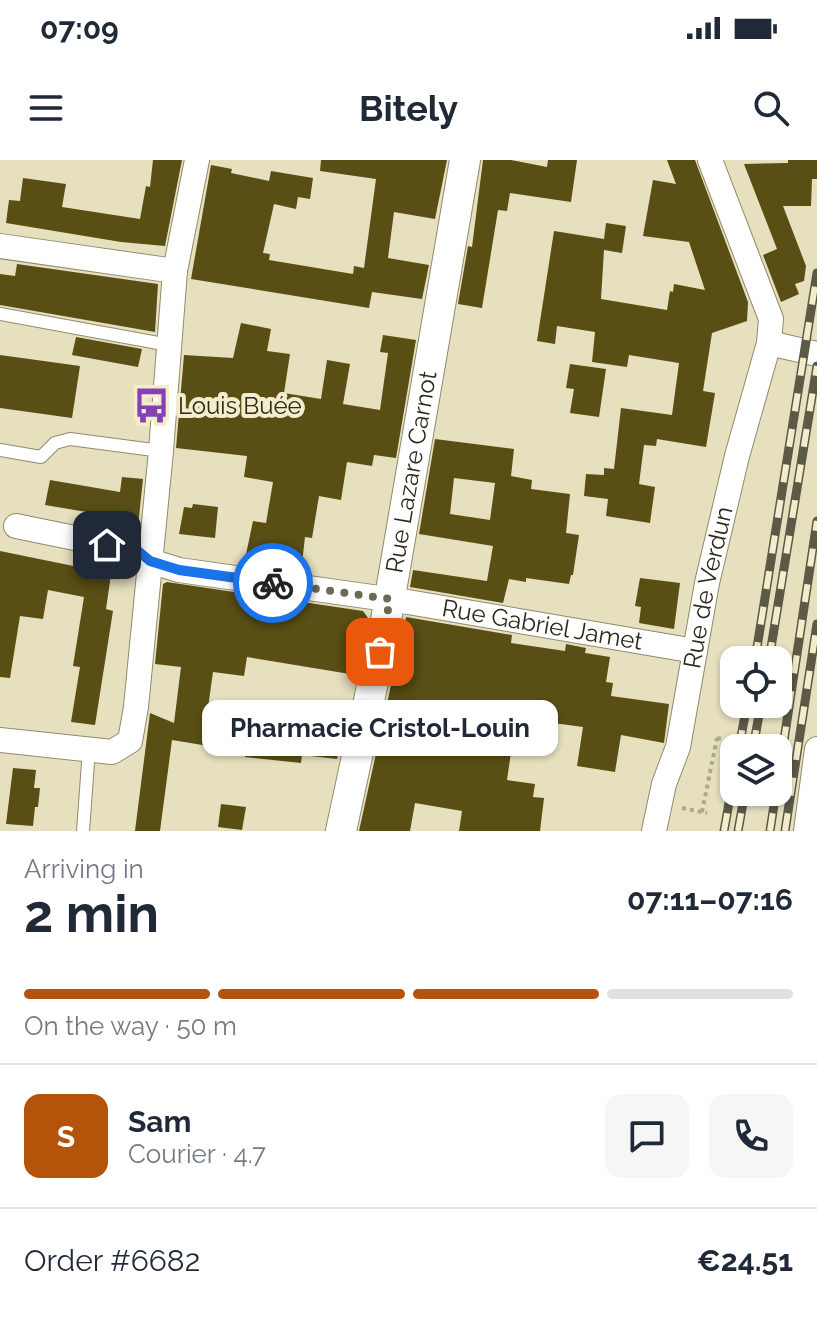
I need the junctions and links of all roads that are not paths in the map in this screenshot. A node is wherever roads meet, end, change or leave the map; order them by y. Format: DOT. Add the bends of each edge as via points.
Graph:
graph roads {
  1 [pos="197,160"];
  2 [pos="465,160"];
  3 [pos="710,160"];
  4 [pos="0,246"];
  5 [pos="175,271"];
  6 [pos="0,314"];
  7 [pos="769,343"];
  8 [pos="169,345"];
  9 [pos="817,354"];
  10 [pos="0,450"];
  11 [pos="161,451"];
  12 [pos="16,526"];
  13 [pos="150,561"];
  14 [pos="390,599"];
  15 [pos="695,651"];
  16 [pos="0,740"];
  17 [pos="89,749"];
  18 [pos="817,749"];
  19 [pos="810,823"];
  20 [pos="83,831"];
  21 [pos="341,831"];
  22 [pos="654,831"];
  1 -- 5 [label="street"];
  2 -- 14 [label="street, Rue Lazare Carnot"];
  3 -- 7 [label="street" via="771,319"];
  4 -- 5 [label="street"];
  5 -- 8 [label="street"];
  6 -- 8 [label="lane"];
  7 -- 9 [label="street"];
  7 -- 15 [label="street, Rue de Verdun" via="737,456"];
  8 -- 11 [label="street"];
  10 -- 11 [label="lane" via="41,457 55,443 70,439"];
  11 -- 13 [label="street"];
  12 -- 13 [label="street, Rue Gabriel Jamet" via="138,551"];
  13 -- 14 [label="street, Rue Gabriel Jamet" via="179,570"];
  13 -- 17 [label="street" via="130,741 112,752"];
  14 -- 15 [label="street, Rue Gabriel Jamet"];
  14 -- 21 [label="street, Rue Lazare Carnot"];
  15 -- 22 [label="street, Rue de Verdun" via="678,747"];
  16 -- 17 [label="street"];
  17 -- 20 [label="lane"];
  18 -- 19 [label="street"];
}
